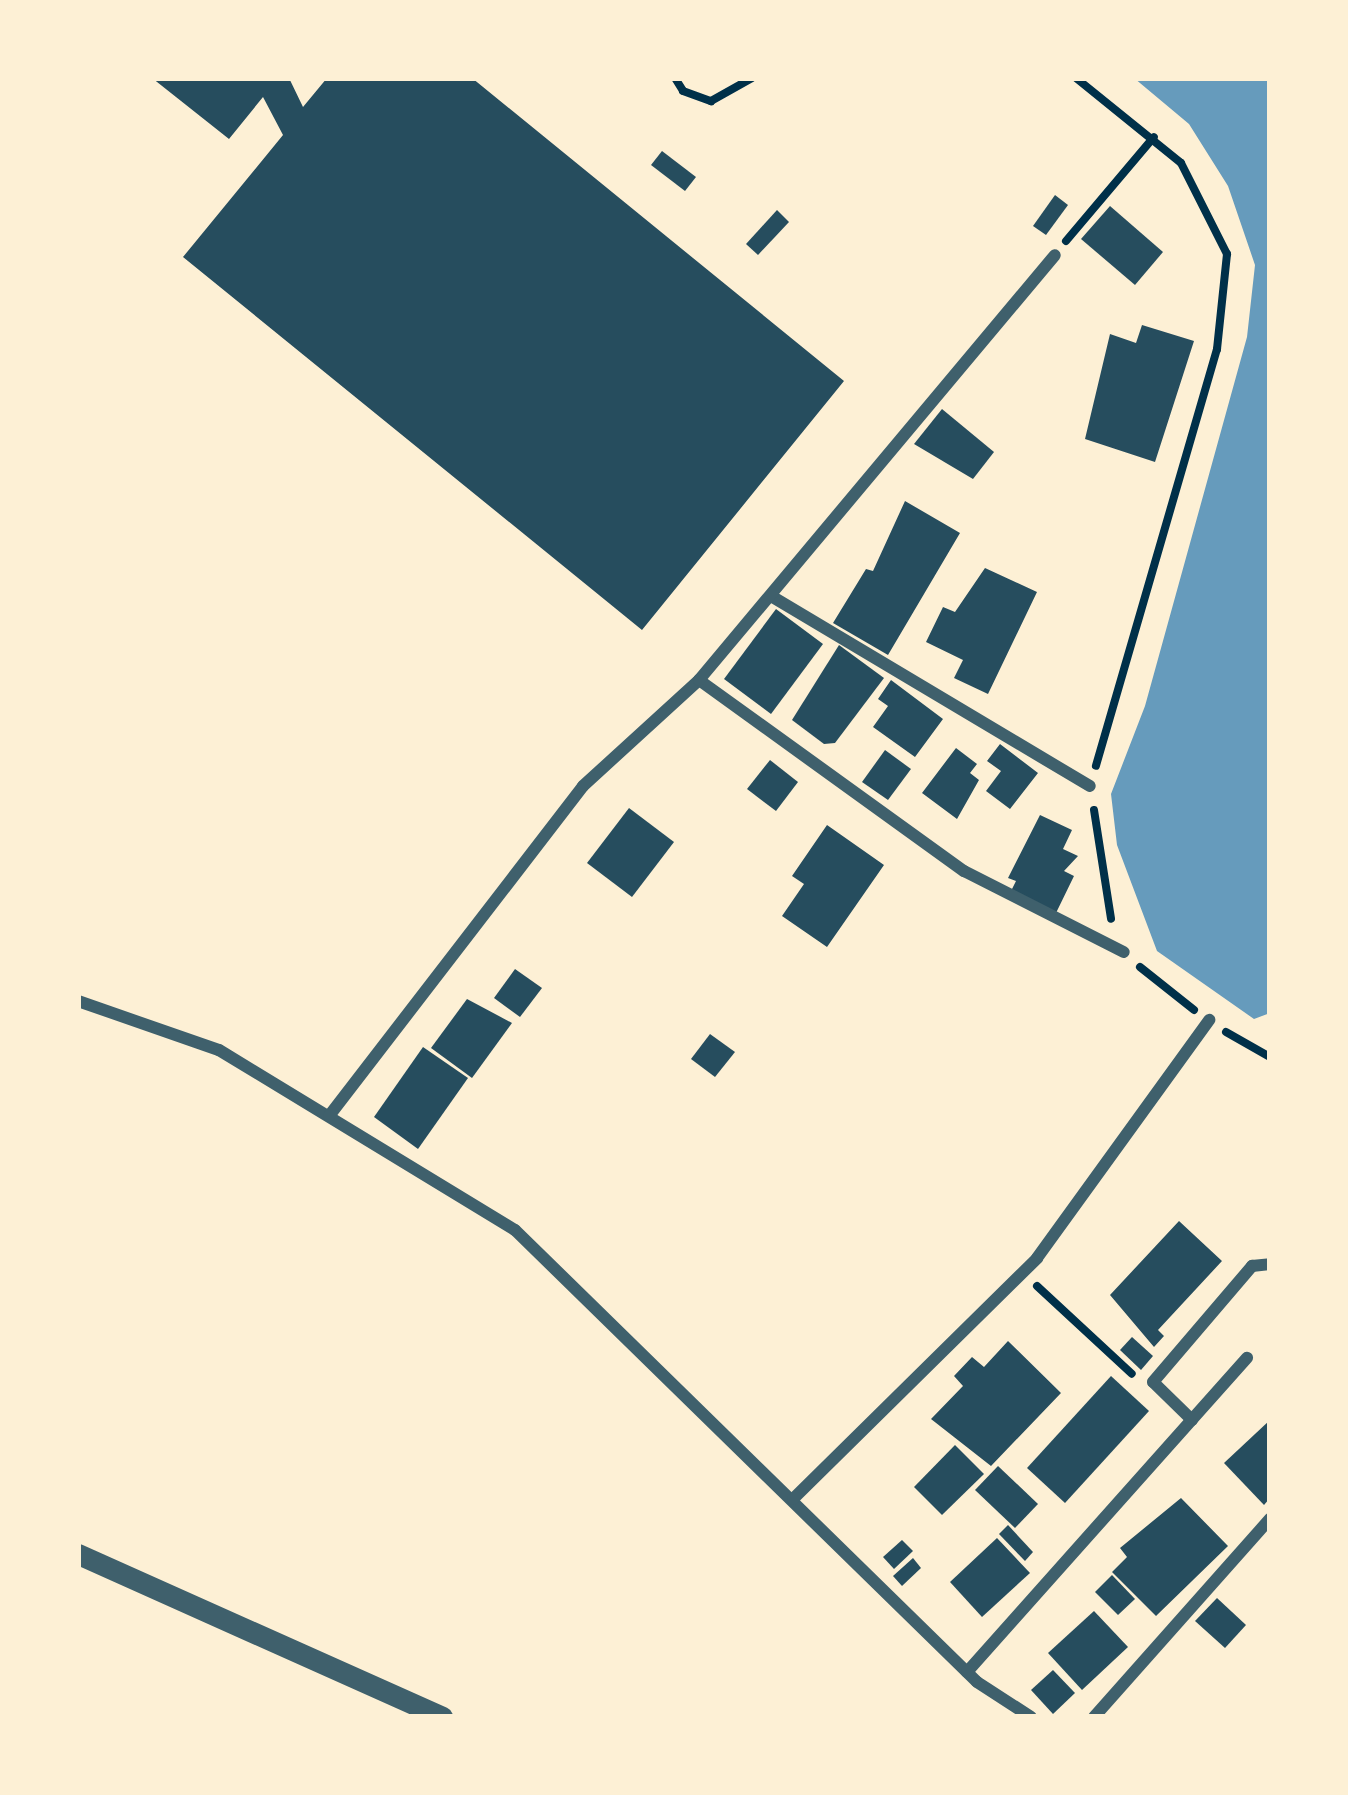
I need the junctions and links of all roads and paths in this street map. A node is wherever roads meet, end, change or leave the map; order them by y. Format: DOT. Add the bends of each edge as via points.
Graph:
graph roads {
  1 [pos="675,78"];
  2 [pos="752,78"];
  3 [pos="1076,78"];
  4 [pos="1154,137"];
  5 [pos="1055,255"];
  6 [pos="771,596"];
  7 [pos="699,680"];
  8 [pos="1090,786"];
  9 [pos="1124,952"];
  10 [pos="78,1001"];
  11 [pos="1209,1020"];
  12 [pos="1270,1057"];
  13 [pos="329,1116"];
  14 [pos="1270,1264"];
  15 [pos="1023,1273"];
  16 [pos="1247,1358"];
  17 [pos="1153,1382"];
  18 [pos="1192,1420"];
  19 [pos="793,1499"];
  20 [pos="1270,1519"];
  21 [pos="78,1554"];
  22 [pos="968,1672"];
  23 [pos="433,1715"];
  24 [pos="1031,1717"];
  25 [pos="1094,1717"];
  1 -- 2 [label="path" via="683,91 711,101"];
  3 -- 4 [label="path"];
  4 -- 5 [label="path"];
  4 -- 8 [label="path" via="1181,164 1227,254 1217,349"];
  5 -- 6 [label="street"];
  6 -- 7 [label="street"];
  6 -- 8 [label="street"];
  7 -- 9 [label="street" via="964,871"];
  7 -- 13 [label="street" via="583,786"];
  8 -- 9 [label="path" via="1111,921"];
  9 -- 11 [label="path"];
  10 -- 13 [label="street" via="219,1050"];
  11 -- 12 [label="path"];
  11 -- 15 [label="street"];
  13 -- 19 [label="street" via="515,1231"];
  14 -- 17 [label="street" via="1252,1266"];
  15 -- 17 [label="path" via="1148,1388"];
  15 -- 19 [label="street"];
  16 -- 18 [label="street"];
  17 -- 18 [label="street"];
  18 -- 22 [label="street"];
  19 -- 22 [label="street"];
  20 -- 25 [label="street"];
  21 -- 23 [label="street"];
  22 -- 24 [label="street"];
}
